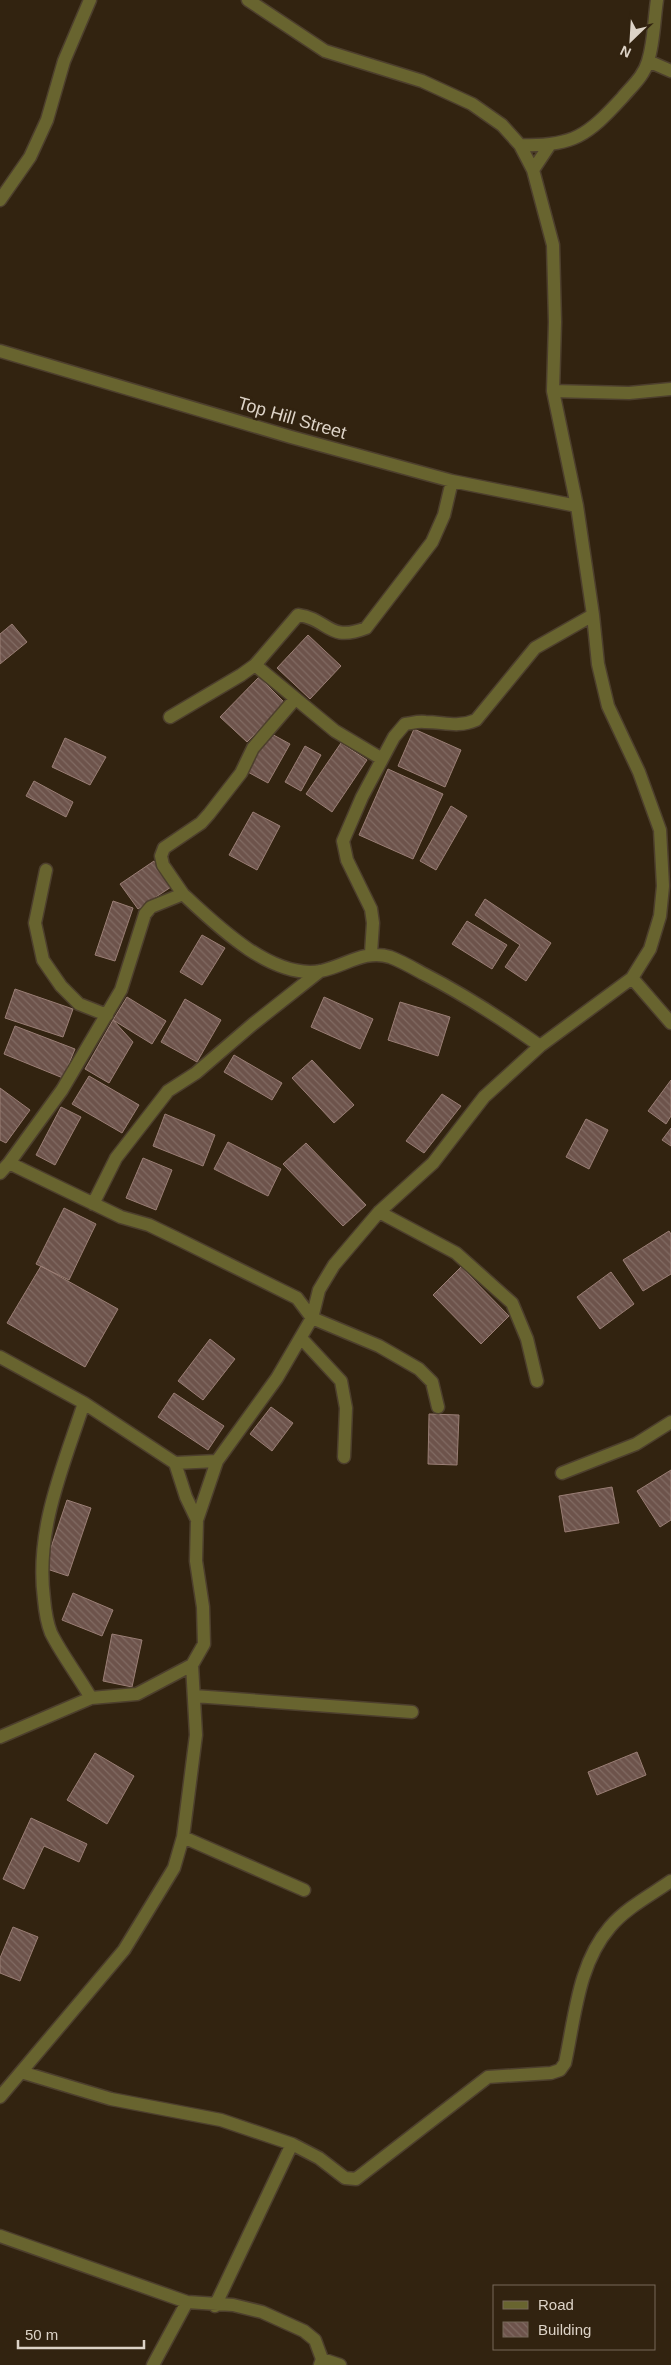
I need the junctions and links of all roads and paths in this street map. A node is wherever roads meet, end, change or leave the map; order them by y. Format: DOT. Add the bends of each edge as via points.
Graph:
graph roads {
  1 [pos="90,0"];
  2 [pos="248,0"];
  3 [pos="657,0"];
  4 [pos="264,5"];
  5 [pos="648,61"];
  6 [pos="671,71"];
  7 [pos="520,145"];
  8 [pos="549,146"];
  9 [pos="534,170"];
  10 [pos="0,200"];
  11 [pos="0,351"];
  12 [pos="553,390"];
  13 [pos="671,390"];
  14 [pos="452,481"];
  15 [pos="577,506"];
  16 [pos="593,614"];
  17 [pos="255,664"];
  18 [pos="296,699"];
  19 [pos="170,717"];
  20 [pos="382,759"];
  21 [pos="46,870"];
  22 [pos="182,894"];
  23 [pos="371,953"];
  24 [pos="320,971"];
  25 [pos="632,978"];
  26 [pos="107,1016"];
  27 [pos="671,1023"];
  28 [pos="540,1046"];
  29 [pos="9,1163"];
  30 [pos="0,1173"];
  31 [pos="94,1204"];
  32 [pos="379,1212"];
  33 [pos="312,1318"];
  34 [pos="301,1338"];
  35 [pos="0,1357"];
  36 [pos="537,1381"];
  37 [pos="84,1403"];
  38 [pos="438,1407"];
  39 [pos="671,1422"];
  40 [pos="344,1457"];
  41 [pos="217,1461"];
  42 [pos="175,1463"];
  43 [pos="562,1474"];
  44 [pos="197,1520"];
  45 [pos="192,1665"];
  46 [pos="194,1696"];
  47 [pos="92,1698"];
  48 [pos="412,1712"];
  49 [pos="0,1737"];
  50 [pos="183,1837"];
  51 [pos="671,1881"];
  52 [pos="304,1890"];
  53 [pos="21,2072"];
  54 [pos="0,2097"];
  55 [pos="292,2144"];
  56 [pos="0,2236"];
  57 [pos="186,2302"];
  58 [pos="215,2306"];
  59 [pos="321,2362"];
  60 [pos="153,2365"];
  61 [pos="340,2365"];
  1 -- 10 [label="street" via="64,61 47,120 30,157"];
  2 -- 4 [label="street"];
  3 -- 5 [label="street"];
  4 -- 7 [label="street" via="325,51 422,81 472,104 502,125"];
  5 -- 6 [label="street"];
  5 -- 8 [label="street" via="639,79 598,123 575,138"];
  7 -- 8 [label="street"];
  7 -- 9 [label="street"];
  8 -- 9 [label="street"];
  9 -- 12 [label="street" via="553,245"];
  11 -- 14 [label="street, Top Hill Street"];
  12 -- 13 [label="street" via="629,393"];
  12 -- 15 [label="street"];
  14 -- 15 [label="street, Top Hill Street"];
  14 -- 17 [label="street" via="444,515 432,542 366,628 352,634 339,634 308,616 298,615"];
  15 -- 16 [label="street"];
  16 -- 20 [label="street" via="535,648 476,720 457,725 425,721 405,724"];
  16 -- 25 [label="street" via="598,664 608,706 639,772 660,830 663,886 660,916 650,949"];
  17 -- 18 [label="street"];
  17 -- 19 [label="street"];
  18 -- 20 [label="street" via="334,731"];
  18 -- 22 [label="street" via="253,748 241,773 209,814 164,848 161,856 163,865"];
  20 -- 23 [label="street" via="343,841 347,860 371,908"];
  21 -- 26 [label="street" via="35,924 43,960 61,986 79,1004"];
  22 -- 24 [label="street" via="270,964 298,972"];
  22 -- 26 [label="street" via="144,914 121,990"];
  23 -- 24 [label="street"];
  23 -- 28 [label="street" via="390,957 479,1003"];
  24 -- 31 [label="street" via="196,1073 168,1092 116,1158"];
  25 -- 27 [label="street"];
  25 -- 28 [label="street"];
  26 -- 29 [label="street" via="62,1090"];
  28 -- 32 [label="street" via="484,1097 434,1163"];
  29 -- 30 [label="street"];
  29 -- 31 [label="street"];
  31 -- 33 [label="street" via="176,1238 280,1288 297,1298"];
  32 -- 33 [label="street" via="334,1265 319,1290"];
  32 -- 36 [label="street" via="456,1253 512,1303 527,1339"];
  33 -- 34 [label="street"];
  33 -- 38 [label="street" via="379,1346 419,1369 432,1382"];
  34 -- 40 [label="street" via="341,1381 346,1408"];
  34 -- 41 [label="street" via="277,1378"];
  35 -- 37 [label="street"];
  37 -- 42 [label="street"];
  37 -- 47 [label="street" via="58,1479 46,1524 41,1560 45,1612 51,1633"];
  39 -- 43 [label="street" via="636,1444"];
  41 -- 42 [label="street"];
  41 -- 44 [label="street"];
  42 -- 44 [label="street"];
  44 -- 45 [label="street" via="196,1561 203,1607 204,1644"];
  45 -- 46 [label="street"];
  45 -- 47 [label="street" via="137,1694"];
  46 -- 48 [label="street"];
  46 -- 50 [label="street" via="196,1735"];
  47 -- 49 [label="street"];
  50 -- 52 [label="street"];
  50 -- 53 [label="street" via="174,1868 124,1950"];
  51 -- 55 [label="street" via="610,1926 596,1947 582,1980 565,2063 560,2070 488,2077 356,2179 345,2178 319,2158"];
  53 -- 54 [label="street"];
  53 -- 55 [label="street" via="111,2099 221,2120"];
  55 -- 58 [label="street"];
  56 -- 57 [label="street"];
  57 -- 58 [label="street"];
  57 -- 60 [label="street"];
  58 -- 59 [label="street" via="233,2305 262,2312 304,2331 315,2340"];
  59 -- 61 [label="street"];
}
